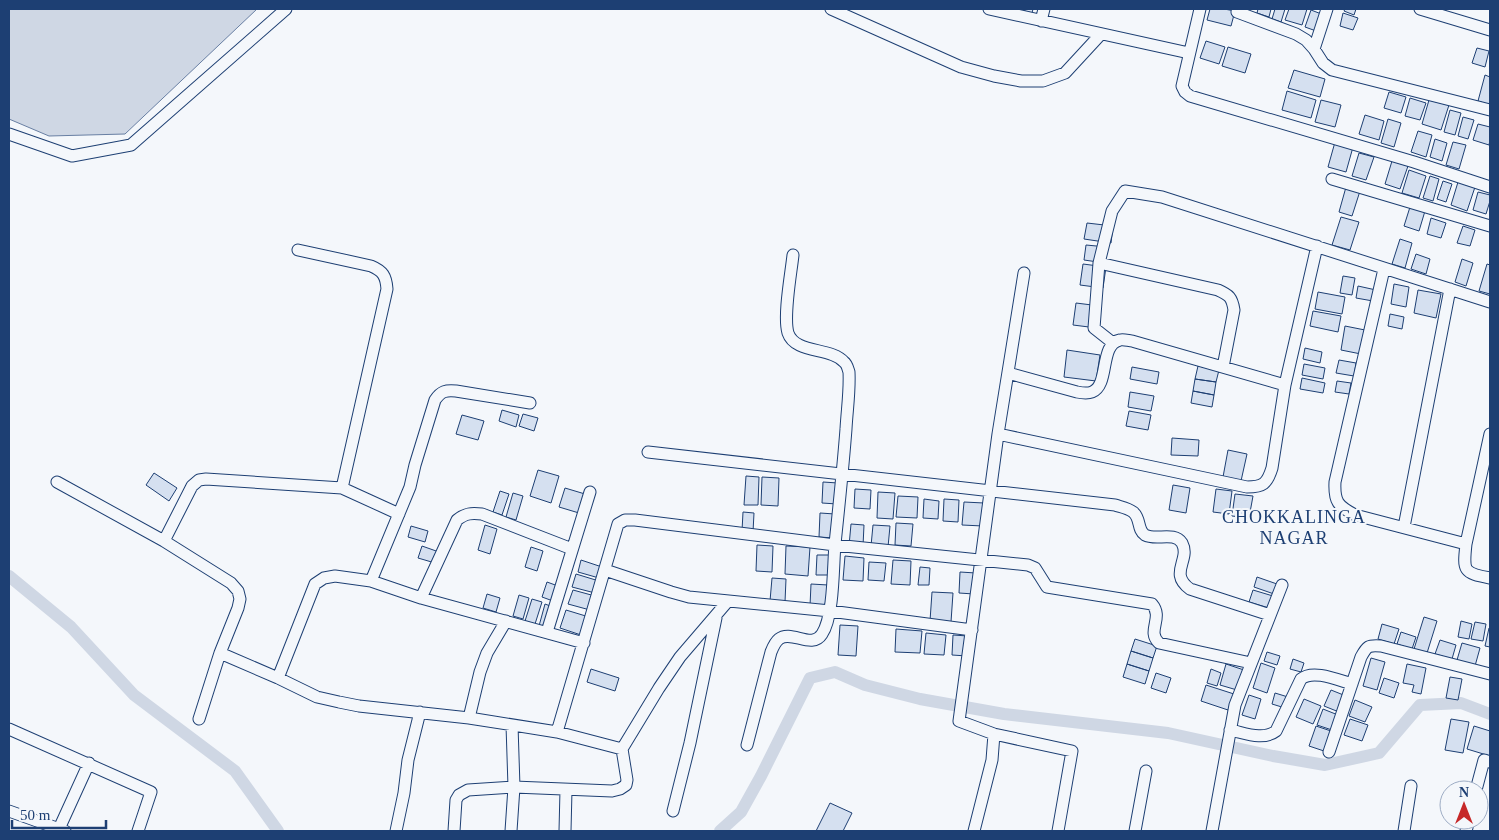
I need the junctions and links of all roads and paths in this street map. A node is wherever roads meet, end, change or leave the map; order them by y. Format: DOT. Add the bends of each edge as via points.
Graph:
graph roads {
  1 [pos="286,9"];
  2 [pos="831,9"];
  3 [pos="989,9"];
  4 [pos="1044,9"];
  5 [pos="1200,9"];
  6 [pos="1327,9"];
  7 [pos="1420,9"];
  8 [pos="1237,12"];
  9 [pos="1041,21"];
  10 [pos="1490,30"];
  11 [pos="1100,34"];
  12 [pos="1314,49"];
  13 [pos="1189,53"];
  14 [pos="1490,110"];
  15 [pos="9,134"];
  16 [pos="1332,179"];
  17 [pos="1490,187"];
  18 [pos="1490,226"];
  19 [pos="1318,246"];
  20 [pos="298,250"];
  21 [pos="793,255"];
  22 [pos="1099,263"];
  23 [pos="1384,269"];
  24 [pos="1024,273"];
  25 [pos="1450,289"];
  26 [pos="1490,302"];
  27 [pos="1113,343"];
  28 [pos="1223,367"];
  29 [pos="1008,373"];
  30 [pos="1285,385"];
  31 [pos="530,403"];
  32 [pos="998,434"];
  33 [pos="1490,434"];
  34 [pos="648,452"];
  35 [pos="842,474"];
  36 [pos="57,482"];
  37 [pos="342,488"];
  38 [pos="991,491"];
  39 [pos="590,492"];
  40 [pos="400,514"];
  41 [pos="1404,527"];
  42 [pos="164,541"];
  43 [pos="1466,544"];
  44 [pos="835,545"];
  45 [pos="572,549"];
  46 [pos="981,560"];
  47 [pos="605,570"];
  48 [pos="1490,578"];
  49 [pos="371,581"];
  50 [pos="1282,585"];
  51 [pos="421,598"];
  52 [pos="728,601"];
  53 [pos="830,611"];
  54 [pos="716,615"];
  55 [pos="1270,615"];
  56 [pos="506,621"];
  57 [pos="972,630"];
  58 [pos="546,632"];
  59 [pos="584,643"];
  60 [pos="220,653"];
  61 [pos="1251,663"];
  62 [pos="1490,674"];
  63 [pos="278,678"];
  64 [pos="1352,684"];
  65 [pos="420,712"];
  66 [pos="469,718"];
  67 [pos="199,719"];
  68 [pos="512,725"];
  69 [pos="9,728"];
  70 [pos="557,732"];
  71 [pos="994,734"];
  72 [pos="1228,741"];
  73 [pos="747,745"];
  74 [pos="622,749"];
  75 [pos="1329,752"];
  76 [pos="1490,762"];
  77 [pos="89,764"];
  78 [pos="1146,771"];
  79 [pos="1479,780"];
  80 [pos="1411,786"];
  81 [pos="514,787"];
  82 [pos="566,790"];
  83 [pos="673,811"];
  84 [pos="9,812"];
  85 [pos="61,831"];
  86 [pos="138,831"];
  87 [pos="396,831"];
  88 [pos="454,831"];
  89 [pos="511,831"];
  90 [pos="565,831"];
  91 [pos="974,831"];
  92 [pos="1058,831"];
  93 [pos="1136,831"];
  94 [pos="1212,831"];
  95 [pos="1404,831"];
  1 -- 15 [label="street" via="131,145 72,156"];
  2 -- 11 [label="street" via="961,66 1021,80 1042,81 1065,72"];
  3 -- 9 [label="street"];
  4 -- 9 [label="street"];
  5 -- 13 [label="street"];
  6 -- 12 [label="street"];
  7 -- 10 [label="street"];
  8 -- 12 [label="street" via="1296,34"];
  9 -- 11 [label="street"];
  11 -- 13 [label="street"];
  12 -- 14 [label="street" via="1332,70"];
  13 -- 17 [label="street" via="1182,86 1190,96"];
  16 -- 18 [label="street"];
  19 -- 22 [label="street" via="1162,197 1125,191 1112,211"];
  19 -- 23 [label="street"];
  19 -- 30 [label="street"];
  20 -- 37 [label="street" via="372,266 380,270 387,281"];
  21 -- 35 [label="street" via="786,319 790,339 839,357 849,372"];
  22 -- 27 [label="street" via="1094,328"];
  22 -- 28 [label="street" via="1228,295 1234,310"];
  23 -- 25 [label="street"];
  23 -- 41 [label="street" via="1334,495 1341,508 1355,515"];
  24 -- 29 [label="street"];
  25 -- 26 [label="street"];
  25 -- 41 [label="street"];
  27 -- 28 [label="street" via="1132,341"];
  27 -- 29 [label="street" via="1100,385 1087,394"];
  28 -- 30 [label="street"];
  29 -- 32 [label="street"];
  30 -- 32 [label="street" via="1272,468 1268,479 1257,487"];
  31 -- 40 [label="street" via="448,390 440,393 435,400"];
  32 -- 38 [label="street"];
  33 -- 43 [label="street"];
  34 -- 35 [label="street"];
  35 -- 38 [label="street"];
  35 -- 44 [label="street"];
  36 -- 42 [label="street"];
  37 -- 40 [label="street"];
  37 -- 42 [label="street" via="199,480 192,486"];
  38 -- 46 [label="street"];
  38 -- 55 [label="street" via="1115,505 1133,511 1143,534 1180,540 1184,553 1180,570 1183,584"];
  39 -- 45 [label="street"];
  40 -- 49 [label="street"];
  41 -- 43 [label="street"];
  42 -- 60 [label="street" via="231,583 238,591 238,608"];
  43 -- 48 [label="street" via="1465,567 1473,575"];
  44 -- 46 [label="street"];
  44 -- 47 [label="street" via="625,520 618,524"];
  44 -- 53 [label="street"];
  45 -- 51 [label="street" via="482,514 464,514 457,520"];
  45 -- 58 [label="street"];
  46 -- 57 [label="street"];
  46 -- 61 [label="street" via="1028,565 1035,568 1047,587 1054,589 1152,604 1158,616 1154,639 1158,643"];
  47 -- 52 [label="street" via="671,592"];
  47 -- 59 [label="street"];
  49 -- 51 [label="street"];
  49 -- 63 [label="street" via="335,576 315,584"];
  50 -- 55 [label="street"];
  51 -- 56 [label="street"];
  52 -- 53 [label="street"];
  52 -- 54 [label="street"];
  53 -- 57 [label="street"];
  53 -- 73 [label="street" via="818,638 805,640 788,636 780,637 775,643"];
  54 -- 74 [label="street" via="680,657"];
  54 -- 83 [label="street"];
  55 -- 61 [label="street"];
  56 -- 58 [label="street"];
  56 -- 66 [label="street" via="480,672"];
  57 -- 71 [label="street" via="959,721"];
  58 -- 59 [label="street"];
  59 -- 70 [label="street"];
  60 -- 63 [label="street"];
  60 -- 67 [label="street"];
  61 -- 72 [label="street" via="1235,705"];
  62 -- 64 [label="street" via="1371,645 1361,657"];
  63 -- 65 [label="street" via="317,697 359,706"];
  64 -- 72 [label="street" via="1316,674 1306,675 1301,678 1276,731 1270,736"];
  64 -- 75 [label="street"];
  65 -- 66 [label="street"];
  65 -- 87 [label="street"];
  66 -- 68 [label="street"];
  68 -- 70 [label="street"];
  68 -- 81 [label="street"];
  69 -- 77 [label="street"];
  70 -- 74 [label="street"];
  71 -- 91 [label="street" via="992,760"];
  71 -- 92 [label="street" via="1072,751"];
  72 -- 94 [label="street"];
  74 -- 82 [label="street" via="626,785 612,791"];
  76 -- 79 [label="street" via="1484,760"];
  77 -- 85 [label="street"];
  77 -- 86 [label="street" via="151,792"];
  78 -- 93 [label="street"];
  80 -- 95 [label="street"];
  81 -- 82 [label="street"];
  81 -- 88 [label="street" via="468,790 459,794"];
  81 -- 89 [label="street"];
  82 -- 90 [label="street"];
  84 -- 85 [label="street"];
}
